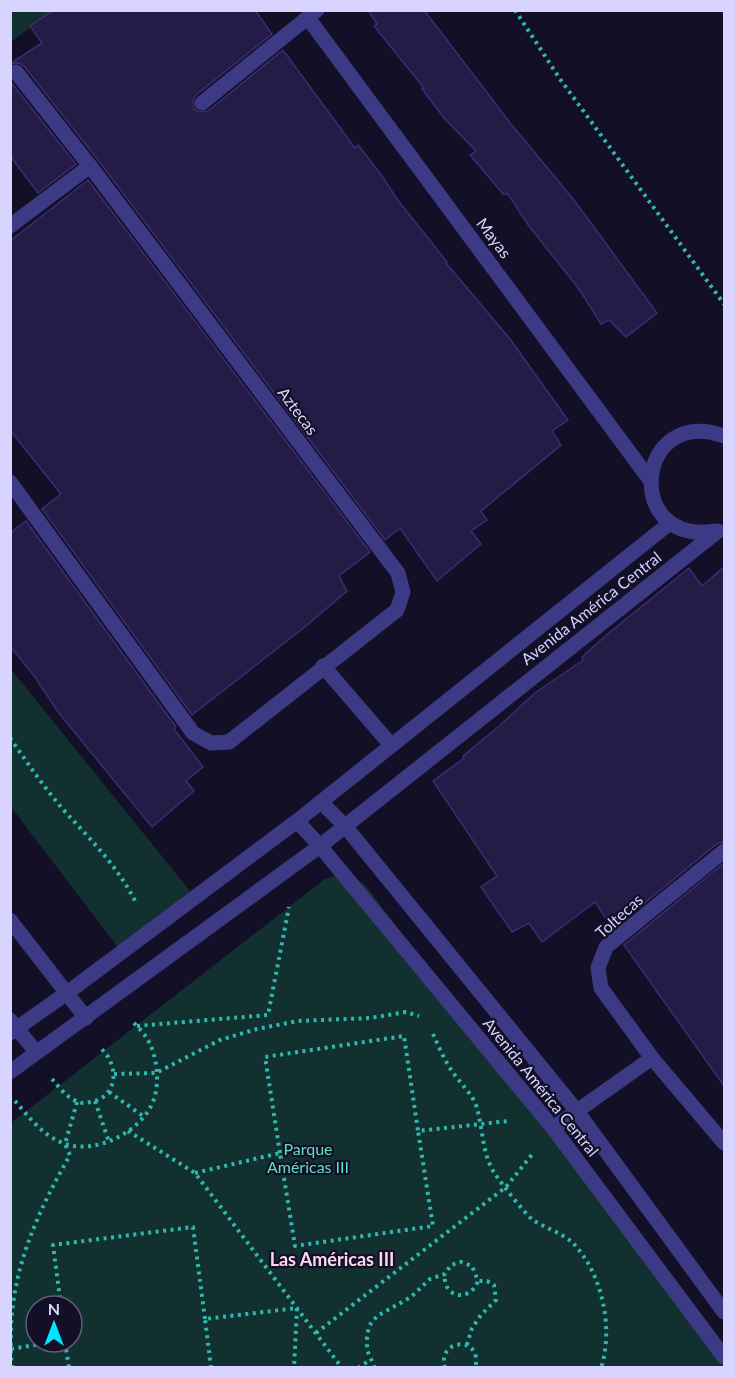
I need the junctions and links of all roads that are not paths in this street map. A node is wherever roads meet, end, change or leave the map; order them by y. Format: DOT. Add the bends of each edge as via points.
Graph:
graph roads {
  1 [pos="312,14"];
  2 [pos="16,72"];
  3 [pos="202,102"];
  4 [pos="90,166"];
  5 [pos="10,226"];
  6 [pos="724,436"];
  7 [pos="650,480"];
  8 [pos="10,482"];
  9 [pos="670,523"];
  10 [pos="721,529"];
  11 [pos="323,666"];
  12 [pos="391,744"];
  13 [pos="321,802"];
  14 [pos="297,821"];
  15 [pos="345,826"];
  16 [pos="320,846"];
  17 [pos="724,850"];
  18 [pos="10,920"];
  19 [pos="67,993"];
  20 [pos="82,1020"];
  21 [pos="12,1027"];
  22 [pos="34,1054"];
  23 [pos="652,1058"];
  24 [pos="10,1072"];
  25 [pos="576,1110"];
  26 [pos="550,1123"];
  27 [pos="724,1143"];
  28 [pos="724,1312"];
  29 [pos="724,1357"];
  1 -- 3 [label="street, Mayas"];
  1 -- 7 [label="street, Mayas"];
  2 -- 4 [label="street, Aztecas"];
  4 -- 5 [label="street"];
  4 -- 11 [label="street, Aztecas" via="398,573 403,592 397,610"];
  6 -- 7 [label="street" via="710,431 676,437 663,448"];
  7 -- 9 [label="street" via="652,496"];
  8 -- 11 [label="street, Aztecas" via="193,733 211,743 229,742"];
  9 -- 10 [label="street, Avenida América Central" via="701,534"];
  9 -- 12 [label="street, Avenida América Central"];
  10 -- 15 [label="street, Avenida América Central"];
  11 -- 12 [label="street"];
  12 -- 13 [label="street, Avenida América Central"];
  13 -- 14 [label="street, Avenida América Central"];
  13 -- 15 [label="street, Avenida América Central"];
  14 -- 16 [label="street, Avenida América Central"];
  14 -- 19 [label="street, Avenida América Central"];
  15 -- 16 [label="street, Avenida América Central"];
  15 -- 25 [label="street, Avenida América Central"];
  16 -- 20 [label="street, Avenida América Central"];
  16 -- 26 [label="street, Avenida América Central"];
  17 -- 23 [label="street, Toltecas" via="606,947 598,968 602,988"];
  18 -- 19 [label="street"];
  19 -- 20 [label="street"];
  19 -- 21 [label="street, Avenida América Central"];
  20 -- 22 [label="street, Avenida América Central"];
  21 -- 22 [label="street, Avenida América Central"];
  22 -- 24 [label="street, Avenida América Central"];
  23 -- 25 [label="street"];
  23 -- 27 [label="street, Toltecas"];
  25 -- 26 [label="street"];
  25 -- 28 [label="street, Avenida América Central"];
  26 -- 29 [label="street, Avenida América Central"];
}
